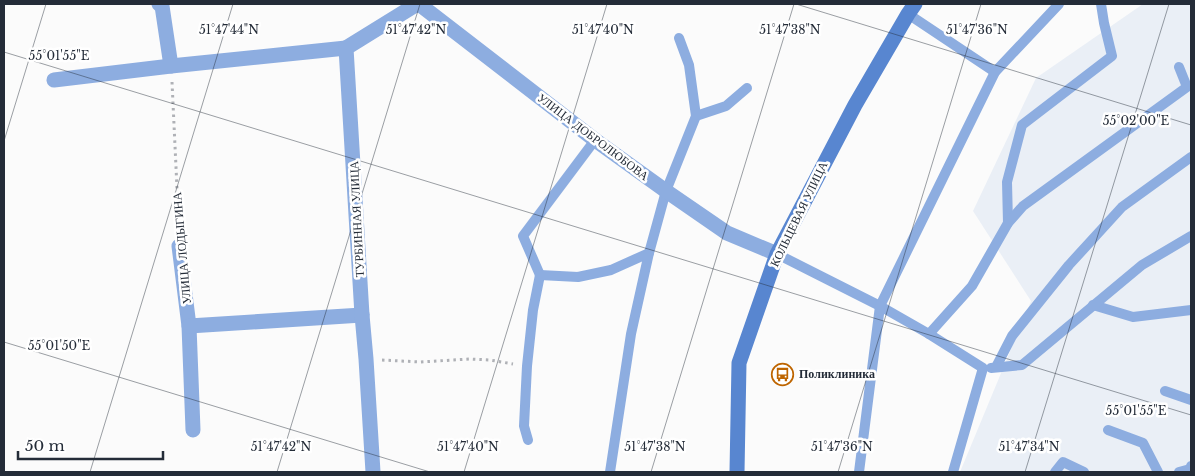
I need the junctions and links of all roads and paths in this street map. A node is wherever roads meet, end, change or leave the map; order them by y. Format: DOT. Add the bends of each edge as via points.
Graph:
graph roads {
  1 [pos="159,4"];
  2 [pos="418,4"];
  3 [pos="1059,4"];
  4 [pos="1101,4"];
  5 [pos="911,9"];
  6 [pos="679,38"];
  7 [pos="346,48"];
  8 [pos="171,66"];
  9 [pos="1179,67"];
  10 [pos="995,72"];
  11 [pos="54,80"];
  12 [pos="747,88"];
  13 [pos="696,116"];
  14 [pos="595,140"];
  15 [pos="1191,158"];
  16 [pos="666,191"];
  17 [pos="1008,223"];
  18 [pos="1191,236"];
  19 [pos="179,246"];
  20 [pos="649,253"];
  21 [pos="777,254"];
  22 [pos="540,275"];
  23 [pos="1094,305"];
  24 [pos="880,306"];
  25 [pos="1191,310"];
  26 [pos="362,315"];
  27 [pos="189,326"];
  28 [pos="929,334"];
  29 [pos="366,359"];
  30 [pos="527,366"];
  31 [pos="996,367"];
  32 [pos="982,368"];
  33 [pos="1165,391"];
  34 [pos="1191,400"];
  35 [pos="194,430"];
  36 [pos="1108,430"];
  37 [pos="528,440"];
  38 [pos="1191,466"];
  39 [pos="373,472"];
  40 [pos="610,472"];
  41 [pos="737,472"];
  42 [pos="859,472"];
  43 [pos="953,472"];
  44 [pos="1055,472"];
  45 [pos="1084,472"];
  46 [pos="1158,472"];
  47 [pos="1179,472"];
  1 -- 8 [label="street" via="162,6"];
  2 -- 7 [label="street"];
  2 -- 14 [label="street, УЛИЦА ДОБРОЛЮБОВА"];
  3 -- 10 [label="lane"];
  4 -- 17 [label="lane" via="1112,56 1022,125 1007,182"];
  5 -- 10 [label="lane"];
  5 -- 21 [label="street, КОЛЬЦЕВАЯ УЛИЦА" via="855,105"];
  6 -- 13 [label="lane" via="689,65"];
  7 -- 8 [label="street"];
  7 -- 26 [label="street, ТУРБИННАЯ УЛИЦА"];
  8 -- 11 [label="street"];
  8 -- 19 [label="path, УЛИЦА ЛОДЫГИНА"];
  9 -- 17 [label="lane" via="1187,87 1023,206"];
  10 -- 24 [label="lane"];
  12 -- 13 [label="lane" via="726,106"];
  13 -- 16 [label="lane"];
  14 -- 16 [label="street, УЛИЦА ДОБРОЛЮБОВА"];
  14 -- 22 [label="lane" via="523,236"];
  15 -- 31 [label="lane" via="1122,207 1069,265 1012,336"];
  16 -- 20 [label="lane"];
  16 -- 21 [label="street, УЛИЦА ДОБРОЛЮБОВА" via="727,233"];
  17 -- 28 [label="lane" via="972,286"];
  18 -- 23 [label="lane" via="1142,265"];
  19 -- 27 [label="street, УЛИЦА ЛОДЫГИНА"];
  20 -- 22 [label="lane" via="611,270 578,277"];
  20 -- 40 [label="lane" via="631,334"];
  21 -- 24 [label="lane"];
  21 -- 41 [label="street, КОЛЬЦЕВАЯ УЛИЦА" via="739,364"];
  22 -- 30 [label="lane"];
  23 -- 25 [label="lane" via="1132,317"];
  23 -- 31 [label="lane" via="1022,365"];
  24 -- 28 [label="lane"];
  24 -- 42 [label="lane"];
  26 -- 27 [label="street"];
  26 -- 29 [label="street, ТУРБИННАЯ УЛИЦА"];
  27 -- 35 [label="street, УЛИЦА ЛОДЫГИНА"];
  28 -- 32 [label="lane"];
  29 -- 30 [label="path" via="420,362 470,359"];
  29 -- 39 [label="street, ТУРБИННАЯ УЛИЦА"];
  30 -- 37 [label="lane" via="524,426"];
  31 -- 32 [label="lane"];
  32 -- 43 [label="lane"];
  33 -- 34 [label="lane"];
  36 -- 46 [label="lane" via="1143,443"];
  38 -- 47 [label="lane"];
  44 -- 45 [label="lane" via="1063,462"];
}
